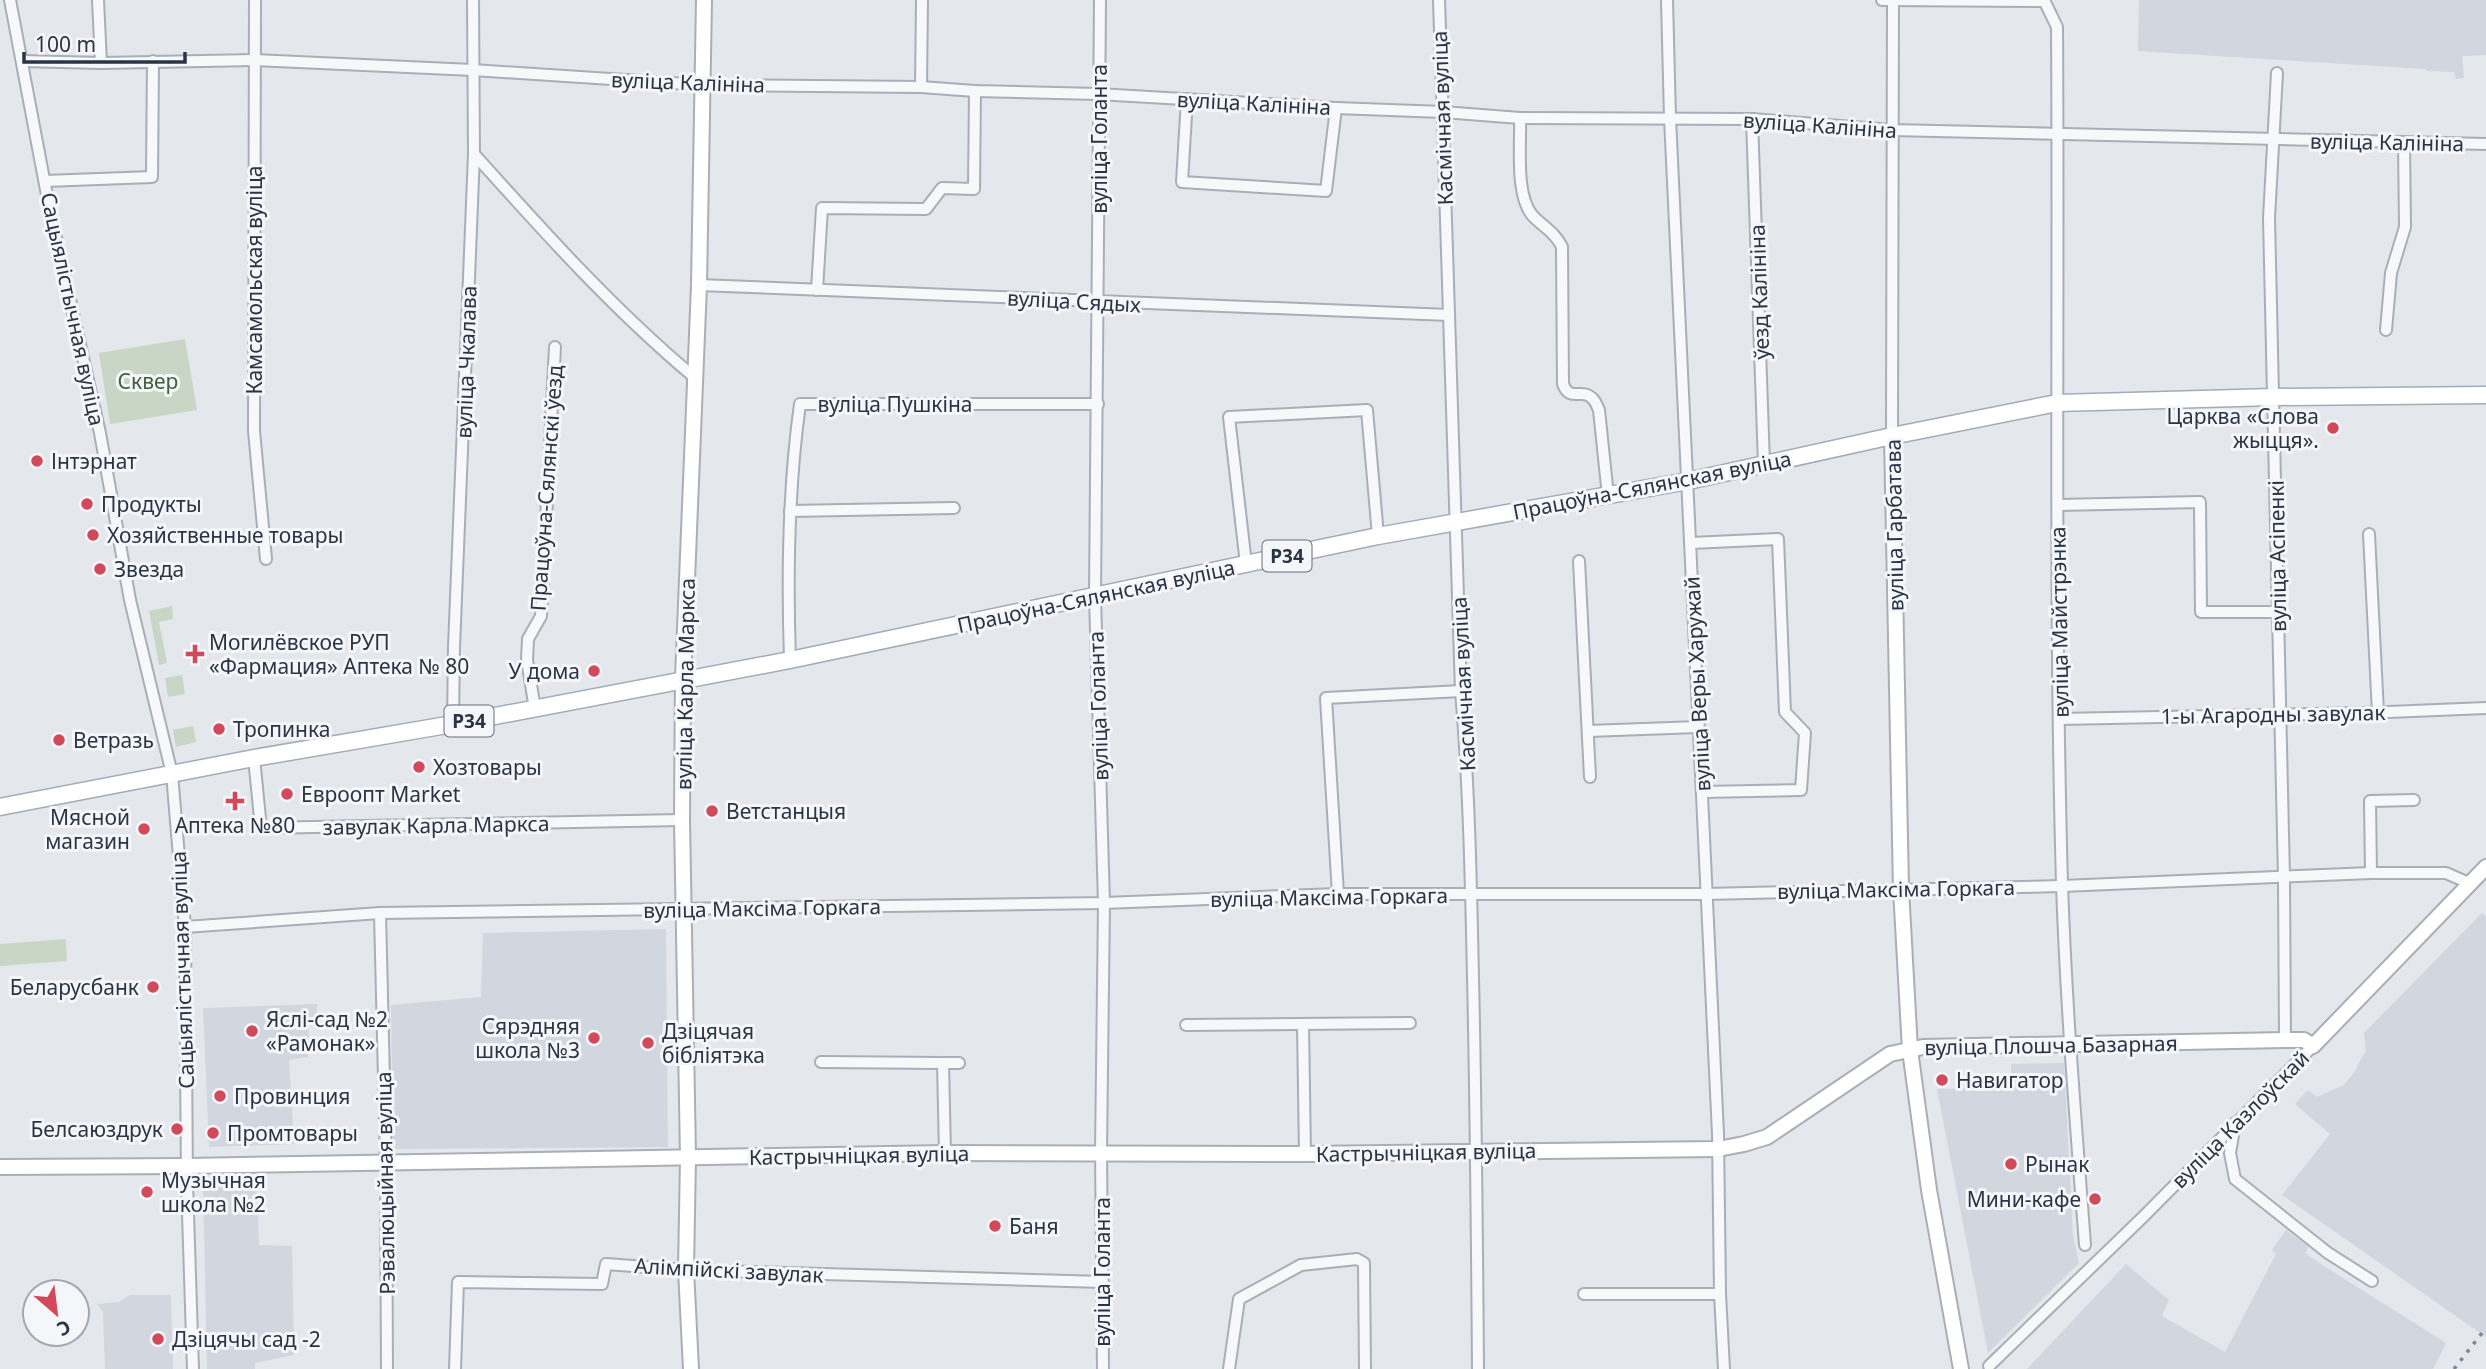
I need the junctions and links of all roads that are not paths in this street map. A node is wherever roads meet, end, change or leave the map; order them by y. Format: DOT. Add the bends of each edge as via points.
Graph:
graph roads {
  1 [pos="10,0"];
  2 [pos="97,0"];
  3 [pos="255,0"];
  4 [pos="473,0"];
  5 [pos="704,0"];
  6 [pos="922,0"];
  7 [pos="1100,0"];
  8 [pos="1439,0"];
  9 [pos="1667,0"];
  10 [pos="1882,0"];
  11 [pos="1893,1"];
  12 [pos="2044,1"];
  13 [pos="254,60"];
  14 [pos="22,61"];
  15 [pos="153,61"];
  16 [pos="101,63"];
  17 [pos="472,70"];
  18 [pos="2277,73"];
  19 [pos="702,85"];
  20 [pos="921,88"];
  21 [pos="975,92"];
  22 [pos="1098,94"];
  23 [pos="1187,99"];
  24 [pos="1336,108"];
  25 [pos="1443,112"];
  26 [pos="1520,118"];
  27 [pos="1670,118"];
  28 [pos="1752,119"];
  29 [pos="1892,131"];
  30 [pos="2058,136"];
  31 [pos="2274,141"];
  32 [pos="2404,142"];
  33 [pos="2486,144"];
  34 [pos="474,154"];
  35 [pos="45,181"];
  36 [pos="699,285"];
  37 [pos="817,290"];
  38 [pos="1099,303"];
  39 [pos="1449,316"];
  40 [pos="2386,330"];
  41 [pos="555,347"];
  42 [pos="694,377"];
  43 [pos="2486,395"];
  44 [pos="2274,397"];
  45 [pos="2057,403"];
  46 [pos="1098,404"];
  47 [pos="1892,436"];
  48 [pos="1764,464"];
  49 [pos="1688,481"];
  50 [pos="1608,496"];
  51 [pos="2058,505"];
  52 [pos="954,508"];
  53 [pos="790,511"];
  54 [pos="1457,522"];
  55 [pos="2369,534"];
  56 [pos="1378,537"];
  57 [pos="1691,543"];
  58 [pos="266,559"];
  59 [pos="1578,561"];
  60 [pos="1246,564"];
  61 [pos="1095,597"];
  62 [pos="2278,611"];
  63 [pos="790,660"];
  64 [pos="683,678"];
  65 [pos="1461,691"];
  66 [pos="2486,708"];
  67 [pos="535,709"];
  68 [pos="2378,713"];
  69 [pos="2280,715"];
  70 [pos="2060,719"];
  71 [pos="453,724"];
  72 [pos="1698,727"];
  73 [pos="1588,731"];
  74 [pos="254,758"];
  75 [pos="172,774"];
  76 [pos="1590,777"];
  77 [pos="1702,792"];
  78 [pos="2414,800"];
  79 [pos="0,807"];
  80 [pos="681,820"];
  81 [pos="2486,867"];
  82 [pos="2371,873"];
  83 [pos="2284,878"];
  84 [pos="2471,884"];
  85 [pos="2062,886"];
  86 [pos="1901,889"];
  87 [pos="1338,894"];
  88 [pos="1471,894"];
  89 [pos="1706,894"];
  90 [pos="1104,903"];
  91 [pos="684,908"];
  92 [pos="380,913"];
  93 [pos="185,927"];
  94 [pos="1410,1023"];
  95 [pos="1186,1025"];
  96 [pos="1303,1025"];
  97 [pos="2285,1040"];
  98 [pos="2070,1044"];
  99 [pos="2313,1046"];
  100 [pos="1910,1050"];
  101 [pos="821,1062"];
  102 [pos="943,1063"];
  103 [pos="959,1063"];
  104 [pos="2235,1123"];
  105 [pos="1718,1149"];
  106 [pos="1477,1151"];
  107 [pos="1101,1152"];
  108 [pos="945,1153"];
  109 [pos="1305,1154"];
  110 [pos="688,1157"];
  111 [pos="386,1163"];
  112 [pos="187,1166"];
  113 [pos="0,1167"];
  114 [pos="2085,1245"];
  115 [pos="686,1270"];
  116 [pos="2372,1281"];
  117 [pos="1103,1282"];
  118 [pos="1584,1294"];
  119 [pos="1720,1294"];
  120 [pos="1989,1366"];
  121 [pos="193,1369"];
  122 [pos="387,1369"];
  123 [pos="455,1369"];
  124 [pos="691,1369"];
  125 [pos="1103,1369"];
  126 [pos="1229,1369"];
  127 [pos="1365,1369"];
  128 [pos="1478,1369"];
  129 [pos="1724,1369"];
  130 [pos="1961,1369"];
  1 -- 14 [label="street, Сацыялістычная вуліца"];
  2 -- 16 [label="street"];
  3 -- 13 [label="street, Камсамольская вуліца"];
  4 -- 17 [label="street, вуліца Чкалава"];
  5 -- 19 [label="street, вуліца Карла Маркса"];
  6 -- 20 [label="street"];
  7 -- 22 [label="street, вуліца Голанта"];
  8 -- 25 [label="street, Касмічная вуліца"];
  9 -- 27 [label="street, вуліца Веры Харужай"];
  10 -- 11 [label="street"];
  11 -- 12 [label="street"];
  11 -- 29 [label="street, вуліца Гарбатава"];
  12 -- 30 [label="street, вуліца Майстрэнка" via="2057,27"];
  13 -- 15 [label="street, вуліца Калініна"];
  13 -- 17 [label="street, вуліца Калініна"];
  13 -- 58 [label="street, Камсамольская вуліца" via="254,431"];
  14 -- 16 [label="street, вуліца Калініна"];
  14 -- 35 [label="street, Сацыялістычная вуліца"];
  15 -- 16 [label="street, вуліца Калініна"];
  15 -- 35 [label="street" via="152,177"];
  17 -- 19 [label="street, вуліца Калініна"];
  17 -- 34 [label="street, вуліца Чкалава"];
  18 -- 31 [label="street, вуліца Асіпенкі"];
  19 -- 20 [label="street, вуліца Калініна"];
  19 -- 36 [label="street, вуліца Карла Маркса"];
  20 -- 21 [label="street, вуліца Калініна"];
  21 -- 22 [label="street, вуліца Калініна"];
  21 -- 37 [label="street" via="974,189 942,188 926,209 822,208"];
  22 -- 23 [label="street, вуліца Калініна"];
  22 -- 38 [label="street, вуліца Голанта"];
  23 -- 24 [label="street, вуліца Калініна"];
  23 -- 24 [label="street" via="1182,182 1208,184 1326,191"];
  24 -- 25 [label="street, вуліца Калініна"];
  25 -- 26 [label="street, вуліца Калініна"];
  25 -- 39 [label="street, Касмічная вуліца"];
  26 -- 27 [label="street, вуліца Калініна"];
  26 -- 50 [label="street" via="1522,198 1562,247 1563,384 1571,394 1593,399 1599,410"];
  27 -- 28 [label="street, вуліца Калініна"];
  27 -- 49 [label="street, вуліца Веры Харужай"];
  28 -- 29 [label="street, вуліца Калініна"];
  28 -- 48 [label="street, ўезд Калініна"];
  29 -- 30 [label="street, вуліца Калініна"];
  29 -- 47 [label="street, вуліца Гарбатава"];
  30 -- 31 [label="street, вуліца Калініна"];
  30 -- 45 [label="street, вуліца Майстрэнка"];
  31 -- 32 [label="street, вуліца Калініна"];
  31 -- 44 [label="street, вуліца Асіпенкі" via="2269,218"];
  32 -- 33 [label="street, вуліца Калініна"];
  32 -- 40 [label="street" via="2405,227 2391,273"];
  34 -- 42 [label="street" via="579,270"];
  34 -- 71 [label="street, вуліца Чкалава"];
  35 -- 75 [label="street, Сацыялістычная вуліца" via="100,433 130,600"];
  36 -- 37 [label="street, вуліца Сядых"];
  36 -- 42 [label="street, вуліца Карла Маркса"];
  37 -- 38 [label="street, вуліца Сядых"];
  38 -- 39 [label="street, вуліца Сядых"];
  38 -- 46 [label="street, вуліца Голанта"];
  39 -- 54 [label="street, Касмічная вуліца"];
  41 -- 67 [label="street, Працоўна-Сялянскі ўезд" via="541,616 528,639"];
  42 -- 64 [label="street, вуліца Карла Маркса"];
  43 -- 44 [label="main road, Працоўна-Сялянская вуліца / Р34"];
  44 -- 45 [label="main road, Працоўна-Сялянская вуліца / Р34"];
  44 -- 62 [label="street, вуліца Асіпенкі"];
  45 -- 47 [label="main road, Працоўна-Сялянская вуліца / Р34"];
  45 -- 51 [label="street, вуліца Майстрэнка"];
  46 -- 53 [label="street, вуліца Пушкіна" via="800,404"];
  46 -- 61 [label="street, вуліца Голанта"];
  47 -- 48 [label="main road, Працоўна-Сялянская вуліца / Р34"];
  47 -- 86 [label="street, вуліца Гарбатава"];
  48 -- 49 [label="main road, Працоўна-Сялянская вуліца / Р34"];
  49 -- 50 [label="main road, Працоўна-Сялянская вуліца / Р34"];
  49 -- 57 [label="street, вуліца Веры Харужай"];
  50 -- 54 [label="main road, Працоўна-Сялянская вуліца / Р34"];
  51 -- 62 [label="street" via="2200,502 2201,612"];
  51 -- 70 [label="street, вуліца Майстрэнка"];
  52 -- 53 [label="street"];
  53 -- 63 [label="street, вуліца Пушкіна"];
  54 -- 56 [label="main road, Працоўна-Сялянская вуліца / Р34"];
  54 -- 65 [label="street, Касмічная вуліца"];
  55 -- 68 [label="street"];
  56 -- 60 [label="main road, Працоўна-Сялянская вуліца / Р34"];
  56 -- 60 [label="street" via="1367,410 1228,417"];
  57 -- 72 [label="street, вуліца Веры Харужай"];
  57 -- 77 [label="street" via="1778,539 1785,712 1805,733 1801,790"];
  59 -- 73 [label="street"];
  60 -- 61 [label="main road, Працоўна-Сялянская вуліца / Р34"];
  61 -- 63 [label="main road, Працоўна-Сялянская вуліца / Р34"];
  61 -- 90 [label="street, вуліца Голанта"];
  62 -- 69 [label="street, вуліца Асіпенкі"];
  63 -- 64 [label="main road, Працоўна-Сялянская вуліца / Р34"];
  64 -- 67 [label="main road, Працоўна-Сялянская вуліца / Р34"];
  64 -- 80 [label="street, вуліца Карла Маркса"];
  65 -- 87 [label="street" via="1326,698"];
  65 -- 88 [label="street, Касмічная вуліца"];
  66 -- 68 [label="street, 1-ы Агародны завулак"];
  67 -- 71 [label="main road, Працоўна-Сялянская вуліца / Р34"];
  68 -- 69 [label="street, 1-ы Агародны завулак"];
  69 -- 70 [label="street, 1-ы Агародны завулак"];
  69 -- 83 [label="street, вуліца Асіпенкі"];
  70 -- 85 [label="street, вуліца Майстрэнка"];
  71 -- 74 [label="main road, Працоўна-Сялянская вуліца / Р34"];
  72 -- 73 [label="street"];
  72 -- 77 [label="street, вуліца Веры Харужай"];
  73 -- 76 [label="street"];
  74 -- 75 [label="main road, Працоўна-Сялянская вуліца / Р34"];
  74 -- 80 [label="street, завулак Карла Маркса" via="261,828"];
  75 -- 79 [label="main road, Працоўна-Сялянская вуліца / Р34"];
  75 -- 93 [label="street, Сацыялістычная вуліца"];
  77 -- 89 [label="street, вуліца Веры Харужай"];
  78 -- 82 [label="street" via="2370,802"];
  80 -- 91 [label="street, вуліца Карла Маркса"];
  81 -- 84 [label="street, вуліца Казлоўскай"];
  82 -- 83 [label="street, вуліца Максіма Горкага"];
  82 -- 84 [label="street, вуліца Максіма Горкага" via="2446,873"];
  83 -- 85 [label="street, вуліца Максіма Горкага"];
  83 -- 97 [label="street, вуліца Асіпенкі"];
  84 -- 99 [label="street, вуліца Казлоўскай"];
  85 -- 86 [label="street, вуліца Максіма Горкага"];
  85 -- 98 [label="street, вуліца Майстрэнка"];
  86 -- 89 [label="street, вуліца Максіма Горкага"];
  86 -- 100 [label="street, вуліца Гарбатава"];
  87 -- 88 [label="street, вуліца Максіма Горкага"];
  87 -- 90 [label="street, вуліца Максіма Горкага"];
  88 -- 89 [label="street, вуліца Максіма Горкага"];
  88 -- 106 [label="street, Касмічная вуліца"];
  89 -- 105 [label="street, вуліца Веры Харужай"];
  90 -- 91 [label="street, вуліца Максіма Горкага"];
  90 -- 107 [label="street, вуліца Голанта"];
  91 -- 92 [label="street, вуліца Максіма Горкага"];
  91 -- 110 [label="street, вуліца Карла Маркса"];
  92 -- 93 [label="street, вуліца Максіма Горкага"];
  92 -- 111 [label="street, Рэвалюцыйная вуліца"];
  93 -- 112 [label="street, Сацыялістычная вуліца"];
  94 -- 96 [label="street"];
  95 -- 96 [label="street"];
  96 -- 109 [label="street"];
  97 -- 98 [label="street, вуліца Плошча Базарная"];
  97 -- 99 [label="street" via="2304,1040"];
  98 -- 100 [label="street, вуліца Плошча Базарная"];
  98 -- 114 [label="street, вуліца Майстрэнка"];
  99 -- 104 [label="street, вуліца Казлоўскай"];
  100 -- 105 [label="street, вуліца Плошча Базарная" via="1890,1054 1766,1137"];
  100 -- 130 [label="street, вуліца Гарбатава"];
  101 -- 102 [label="street"];
  102 -- 103 [label="street"];
  102 -- 108 [label="street"];
  104 -- 116 [label="street" via="2230,1153 2235,1180 2329,1254"];
  104 -- 120 [label="street, вуліца Казлоўскай"];
  105 -- 106 [label="street, Кастрычніцкая вуліца"];
  105 -- 119 [label="street, вуліца Веры Харужай"];
  106 -- 109 [label="street, Кастрычніцкая вуліца"];
  106 -- 128 [label="street, Касмічная вуліца"];
  107 -- 108 [label="street, Кастрычніцкая вуліца"];
  107 -- 109 [label="street, Кастрычніцкая вуліца"];
  107 -- 117 [label="street, вуліца Голанта"];
  108 -- 110 [label="street, Кастрычніцкая вуліца"];
  110 -- 111 [label="street, Кастрычніцкая вуліца"];
  110 -- 115 [label="street, вуліца Карла Маркса"];
  111 -- 112 [label="street, Кастрычніцкая вуліца"];
  111 -- 122 [label="street, Рэвалюцыйная вуліца"];
  112 -- 113 [label="street, Кастрычніцкая вуліца"];
  112 -- 121 [label="street, Сацыялістычная вуліца"];
  115 -- 117 [label="street, Алімпійскі завулак"];
  115 -- 123 [label="street, Алімпійскі завулак" via="606,1264 602,1284 458,1282"];
  115 -- 124 [label="street, вуліца Карла Маркса"];
  117 -- 125 [label="street, вуліца Голанта"];
  118 -- 119 [label="street"];
  119 -- 129 [label="street, вуліца Веры Харужай"];
  126 -- 127 [label="street" via="1239,1299 1301,1265 1357,1259 1364,1263"];
}
